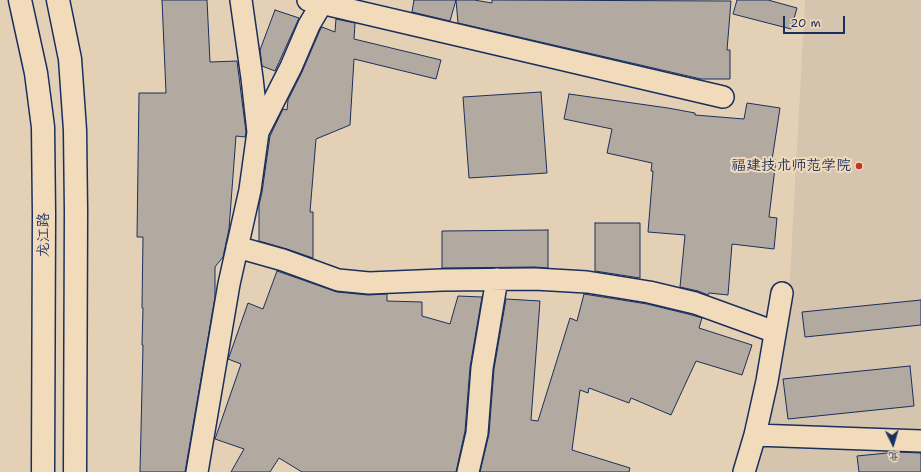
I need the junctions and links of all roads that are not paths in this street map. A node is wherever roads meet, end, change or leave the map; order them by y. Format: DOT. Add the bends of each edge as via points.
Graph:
graph roads {
  1 [pos="20,0"];
  2 [pos="58,0"];
  3 [pos="240,0"];
  4 [pos="317,1"];
  5 [pos="723,97"];
  6 [pos="258,132"];
  7 [pos="237,247"];
  8 [pos="497,279"];
  9 [pos="782,293"];
  10 [pos="775,332"];
  11 [pos="755,435"];
  12 [pos="921,441"];
  13 [pos="43,472"];
  14 [pos="75,472"];
  15 [pos="197,472"];
  16 [pos="468,472"];
  17 [pos="744,472"];
  1 -- 13 [label="main road, 龙江路" via="36,73 43,127"];
  2 -- 14 [label="main road" via="70,58 75,130"];
  3 -- 6 [label="street"];
  4 -- 5 [label="street"];
  4 -- 6 [label="street" via="310,25 291,68"];
  6 -- 7 [label="street" via="250,190"];
  7 -- 8 [label="street" via="338,280 369,283"];
  7 -- 15 [label="street"];
  8 -- 10 [label="street" via="587,282 649,292 695,303"];
  8 -- 16 [label="street" via="482,368 477,433"];
  9 -- 10 [label="street"];
  10 -- 11 [label="street"];
  11 -- 12 [label="street"];
  11 -- 17 [label="street"];
}
